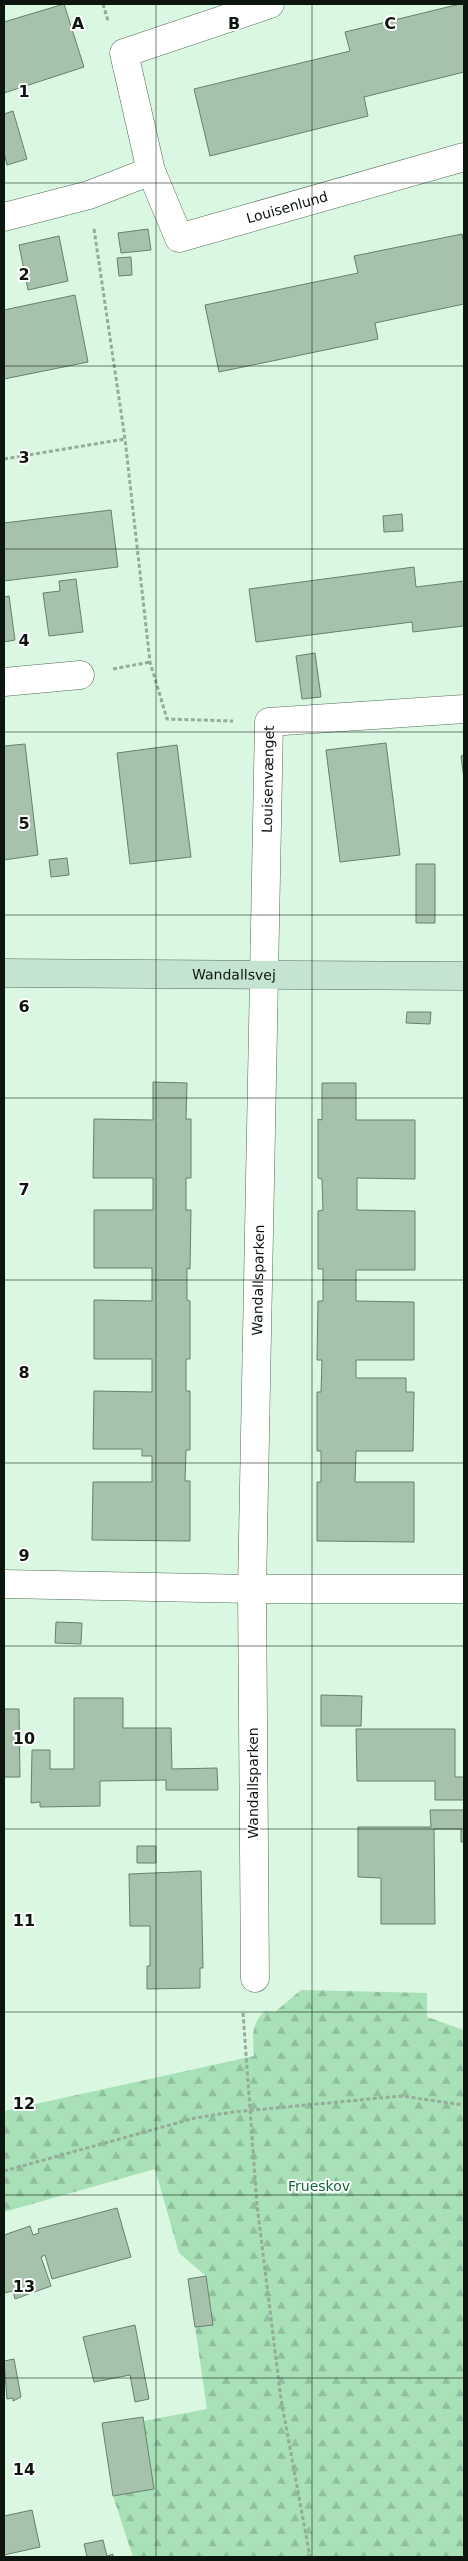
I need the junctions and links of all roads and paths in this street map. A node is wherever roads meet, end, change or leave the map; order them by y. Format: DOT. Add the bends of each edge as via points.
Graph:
graph roads {
  1 [pos="270,4"];
  2 [pos="464,157"];
  3 [pos="151,171"];
  4 [pos="89,195"];
  5 [pos="4,217"];
  6 [pos="125,438"];
  7 [pos="4,459"];
  8 [pos="80,675"];
  9 [pos="4,682"];
  10 [pos="464,709"];
  11 [pos="269,722"];
  12 [pos="4,973"];
  13 [pos="262,973"];
  14 [pos="464,976"];
  15 [pos="4,1584"];
  16 [pos="252,1589"];
  17 [pos="464,1589"];
  18 [pos="255,1978"];
  19 [pos="243,2013"];
  20 [pos="464,2105"];
  21 [pos="251,2110"];
  22 [pos="4,2170"];
  23 [pos="310,2557"];
  1 -- 3 [label="street, Louisenlund" via="124,53"];
  2 -- 3 [label="street, Louisenlund" via="180,238"];
  3 -- 4 [label="street"];
  4 -- 5 [label="street"];
  4 -- 6 [label="path"];
  6 -- 7 [label="path"];
  6 -- 11 [label="path" via="150,662 167,719"];
  8 -- 9 [label="street"];
  10 -- 11 [label="street, Louisenvænget"];
  11 -- 13 [label="street, Louisenvænget"];
  12 -- 13 [label="street, Wandallsvej"];
  13 -- 14 [label="street, Wandallsvej"];
  13 -- 16 [label="street, Wandallsparken"];
  15 -- 16 [label="street"];
  16 -- 17 [label="street"];
  16 -- 18 [label="street, Wandallsparken"];
  19 -- 21 [label="path"];
  20 -- 21 [label="path" via="401,2096"];
  21 -- 22 [label="path" via="195,2118"];
  21 -- 23 [label="path" via="256,2205 281,2399"];
}
